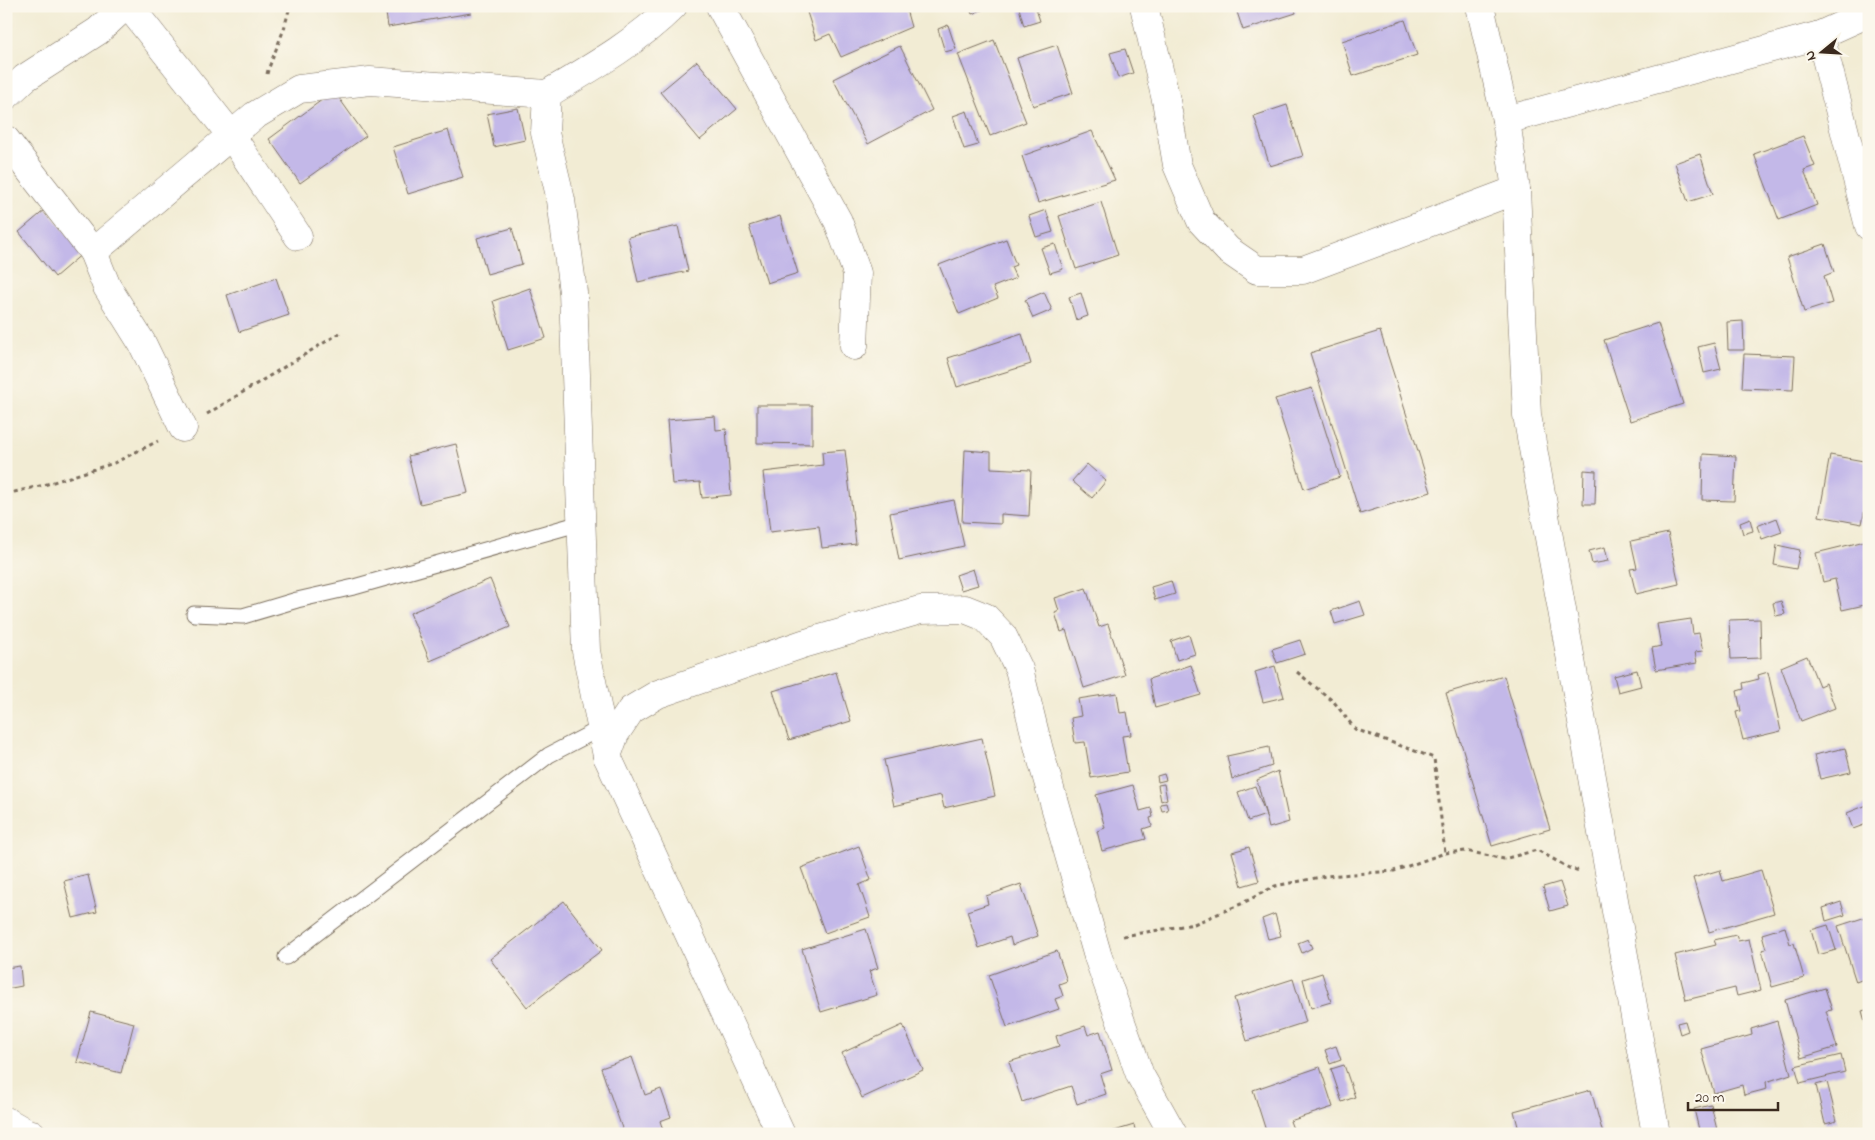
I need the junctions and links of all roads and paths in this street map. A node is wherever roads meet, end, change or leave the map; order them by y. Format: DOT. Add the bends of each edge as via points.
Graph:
graph roads {
  1 [pos="127,6"];
  2 [pos="290,6"];
  3 [pos="673,6"];
  4 [pos="720,6"];
  5 [pos="1144,6"];
  6 [pos="1480,6"];
  7 [pos="1869,13"];
  8 [pos="1820,35"];
  9 [pos="547,94"];
  10 [pos="6,96"];
  11 [pos="266,109"];
  12 [pos="1506,120"];
  13 [pos="231,135"];
  14 [pos="6,140"];
  15 [pos="1516,190"];
  16 [pos="1869,226"];
  17 [pos="298,236"];
  18 [pos="93,252"];
  19 [pos="854,346"];
  20 [pos="184,428"];
  21 [pos="581,522"];
  22 [pos="194,614"];
  23 [pos="1297,672"];
  24 [pos="601,728"];
  25 [pos="607,756"];
  26 [pos="1445,852"];
  27 [pos="1610,879"];
  28 [pos="1094,941"];
  29 [pos="286,957"];
  30 [pos="781,1134"];
  31 [pos="1172,1134"];
  32 [pos="1656,1134"];
  1 -- 10 [label="street" via="98,31 26,78"];
  1 -- 13 [label="street"];
  2 -- 11 [label="path" via="268,70"];
  3 -- 9 [label="street" via="653,26"];
  4 -- 19 [label="street" via="838,221 857,273"];
  5 -- 15 [label="street" via="1177,164 1201,221 1228,250 1257,270 1303,270"];
  6 -- 12 [label="street"];
  7 -- 8 [label="street"];
  8 -- 12 [label="street"];
  8 -- 16 [label="street"];
  9 -- 11 [label="street" via="370,81 299,89"];
  9 -- 21 [label="street" via="544,133 561,200 573,292"];
  11 -- 13 [label="street"];
  12 -- 15 [label="street"];
  13 -- 17 [label="street"];
  13 -- 18 [label="street"];
  14 -- 18 [label="street"];
  15 -- 27 [label="street" via="1527,415"];
  18 -- 20 [label="street" via="107,287 142,343"];
  21 -- 22 [label="lane" via="243,616"];
  21 -- 24 [label="street" via="586,651"];
  23 -- 26 [label="path" via="1334,702 1355,729 1434,758"];
  24 -- 25 [label="street"];
  24 -- 29 [label="lane" via="549,755"];
  25 -- 28 [label="street" via="615,734 630,710 658,694 803,644 920,610 965,609 984,617 1003,636 1019,669"];
  25 -- 30 [label="street"];
  26 -- 27 [label="path" via="1504,859 1537,850 1569,868"];
  26 -- 28 [label="path" via="1394,871 1326,876 1275,886 1194,924"];
  27 -- 32 [label="street"];
  28 -- 31 [label="street" via="1140,1075"];
}
